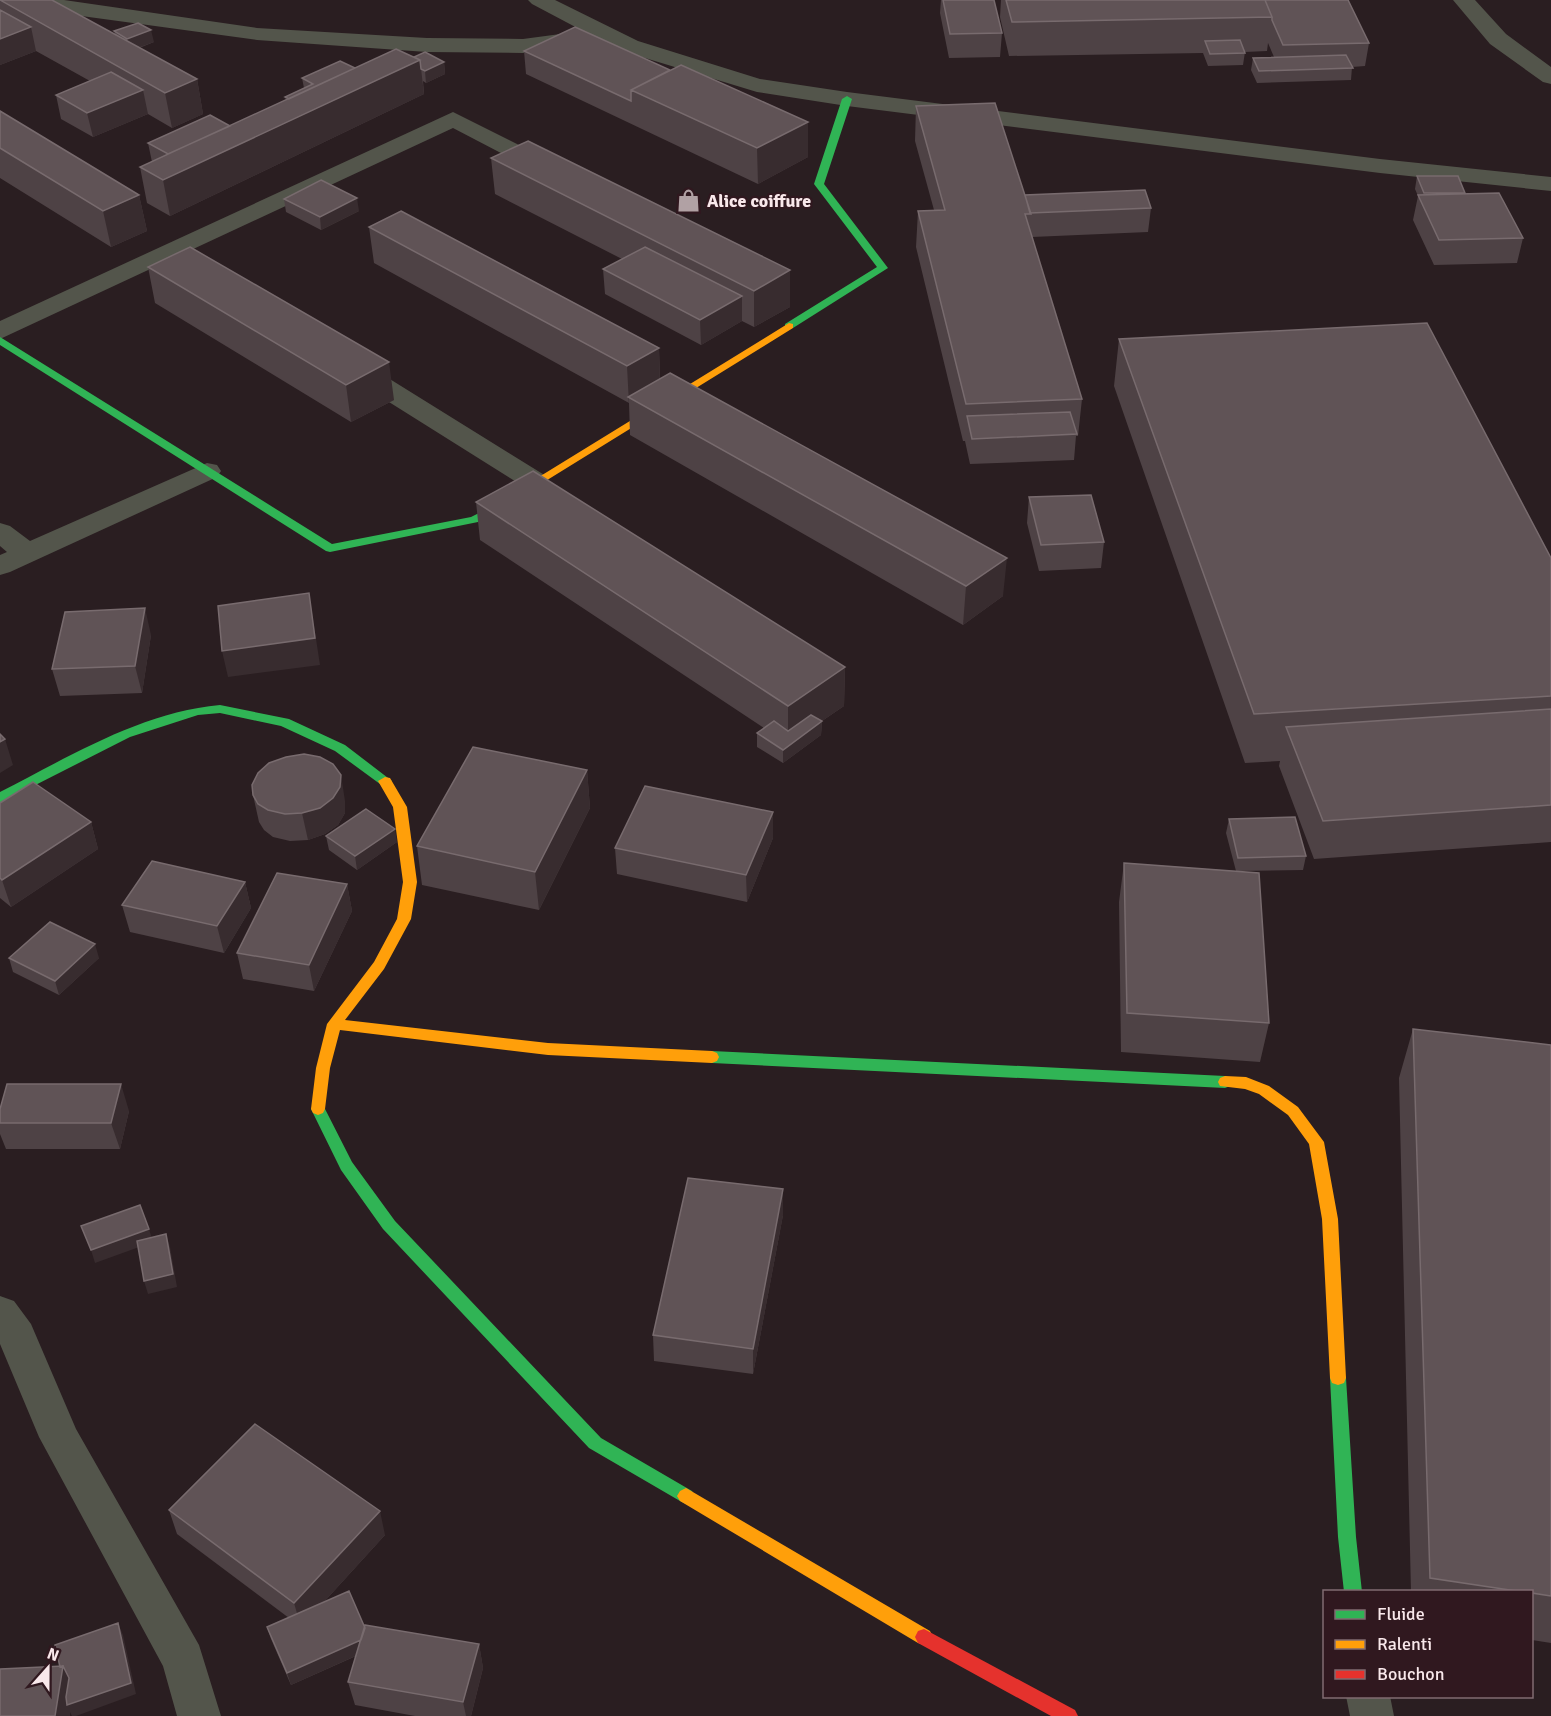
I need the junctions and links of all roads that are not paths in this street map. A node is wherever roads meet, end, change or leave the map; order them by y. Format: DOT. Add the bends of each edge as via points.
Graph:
graph roads {
  1 [pos="8,0"];
  2 [pos="539,0"];
  3 [pos="1464,0"];
  4 [pos="606,34"];
  5 [pos="1551,77"];
  6 [pos="847,99"];
  7 [pos="576,183"];
  8 [pos="1551,184"];
  9 [pos="0,330"];
  10 [pos="0,340"];
  11 [pos="337,358"];
  12 [pos="207,471"];
  13 [pos="536,482"];
  14 [pos="0,532"];
  15 [pos="27,553"];
  16 [pos="0,566"];
  17 [pos="0,798"];
  18 [pos="334,1024"];
  19 [pos="0,1313"];
  20 [pos="1353,1590"];
  21 [pos="1368,1698"];
  22 [pos="199,1716"];
  23 [pos="1069,1716"];
  24 [pos="1372,1716"];
  1 -- 4 [label="street" via="257,34 427,45 523,46"];
  2 -- 4 [label="street"];
  3 -- 5 [label="street" via="1497,39"];
  4 -- 6 [label="street" via="630,46 757,85"];
  6 -- 8 [label="street"];
  6 -- 13 [label="street" via="819,184 883,268"];
  7 -- 9 [label="street" via="453,119 178,259"];
  10 -- 12 [label="street"];
  11 -- 13 [label="street"];
  12 -- 13 [label="street" via="330,548 474,520"];
  12 -- 15 [label="street"];
  14 -- 15 [label="street"];
  15 -- 16 [label="street"];
  17 -- 18 [label="street" via="124,734 197,711 220,709 284,722 340,748 386,781 400,807 410,882 404,919 379,965"];
  18 -- 20 [label="street" via="548,1049 1246,1083 1264,1090 1293,1111 1316,1142 1330,1219"];
  18 -- 23 [label="street" via="317,1106 346,1166 389,1225 595,1443 953,1654"];
  19 -- 22 [label="street" via="17,1336 59,1437 183,1660"];
  21 -- 24 [label="street"];
}
